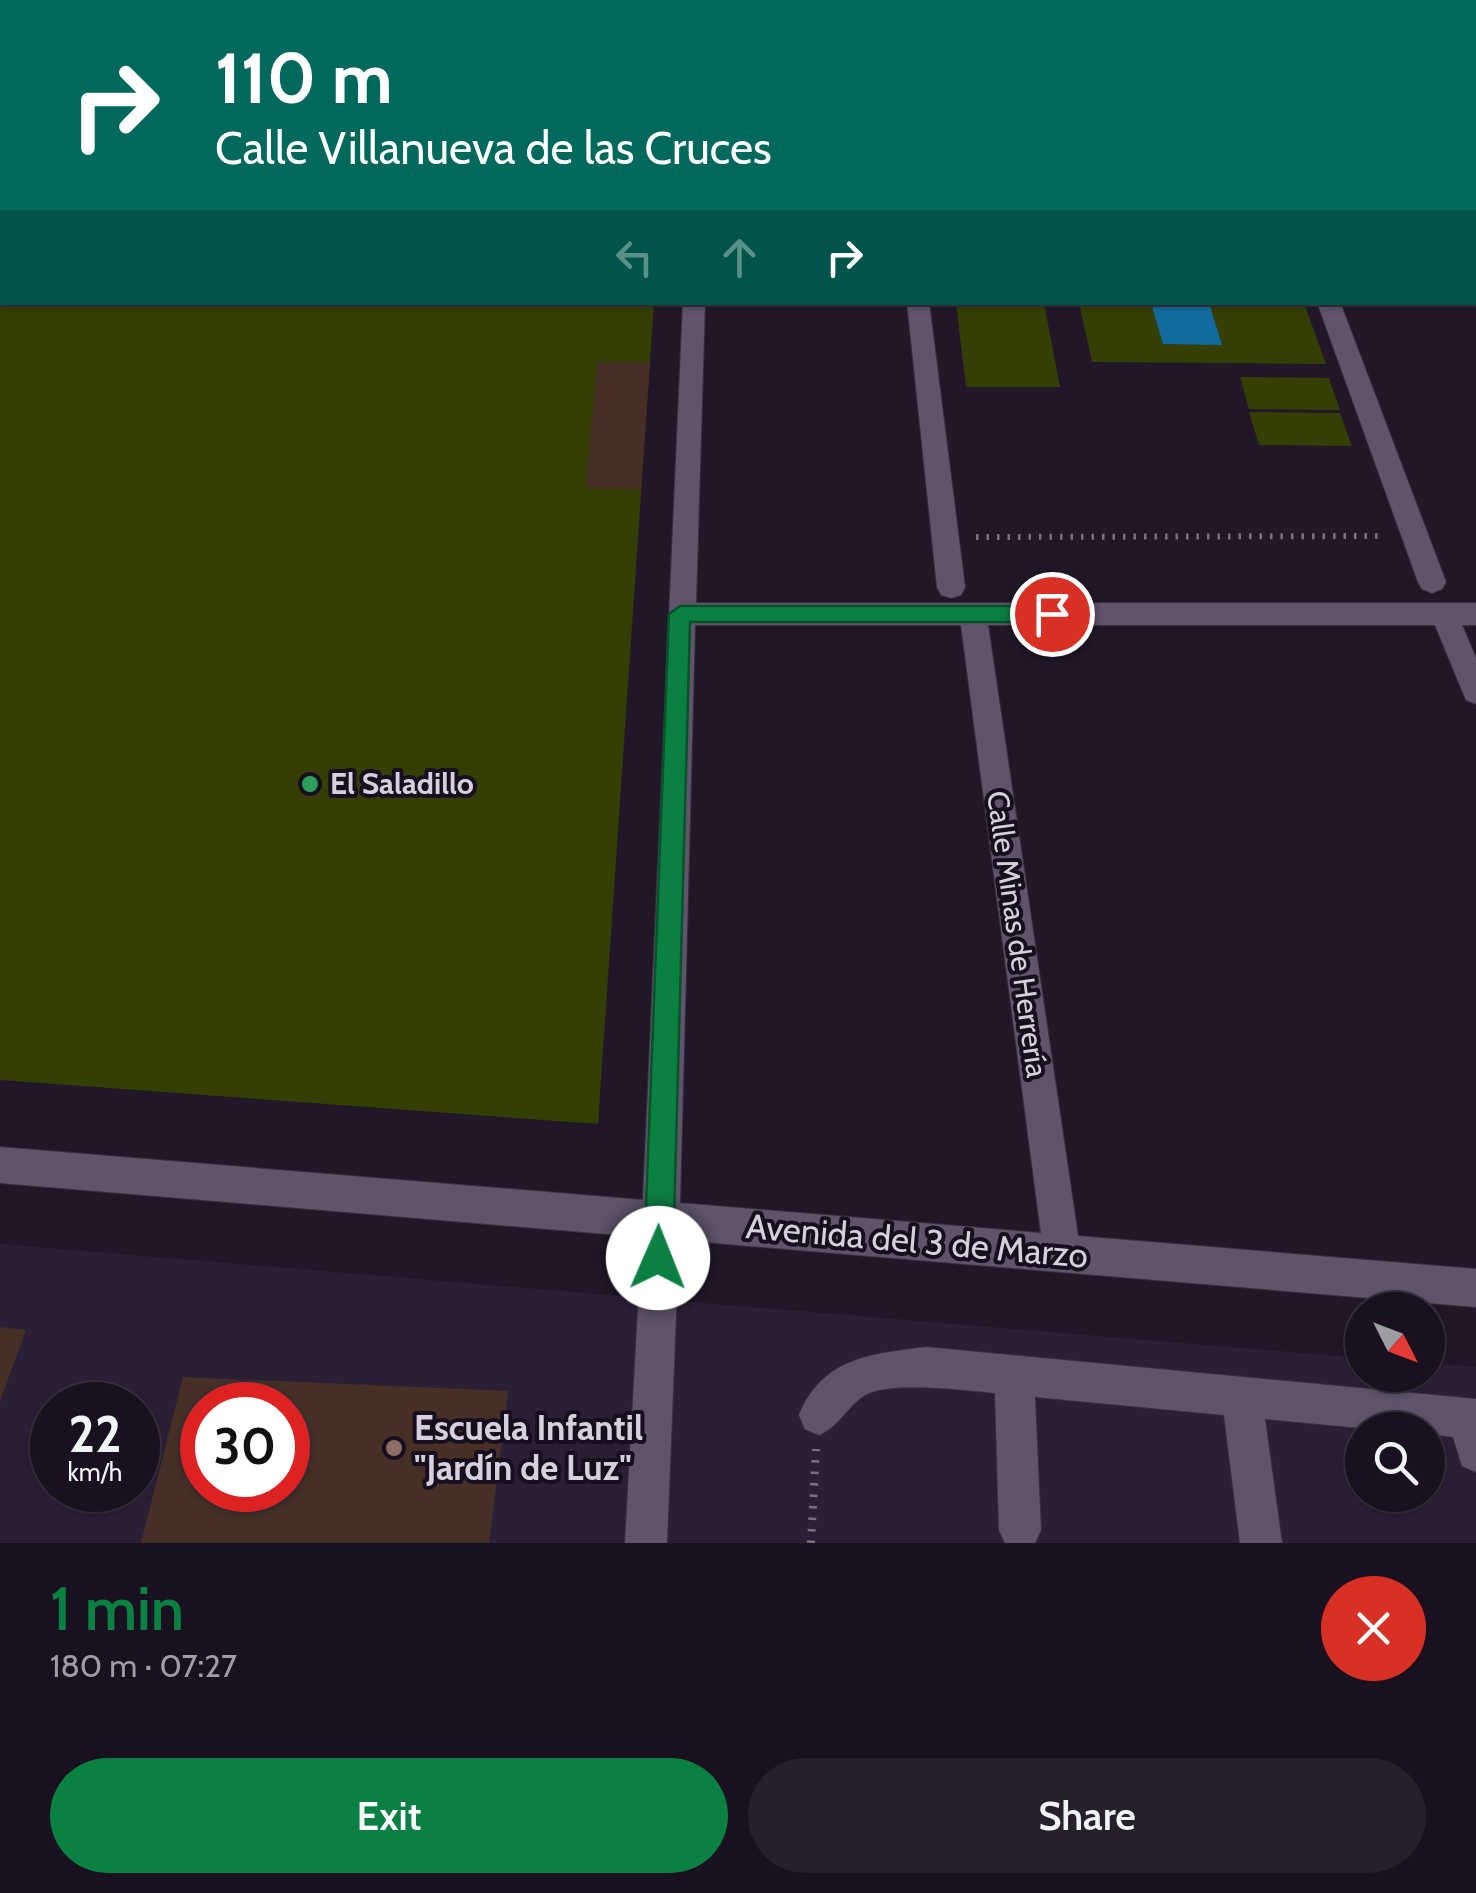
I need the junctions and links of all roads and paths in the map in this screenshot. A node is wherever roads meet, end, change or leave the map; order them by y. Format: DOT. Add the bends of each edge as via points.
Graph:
graph roads {
  1 [pos="694,305"];
  2 [pos="918,305"];
  3 [pos="1329,305"];
  4 [pos="1415,536"];
  5 [pos="945,537"];
  6 [pos="1432,582"];
  7 [pos="951,587"];
  8 [pos="680,614"];
  9 [pos="973,614"];
  10 [pos="1444,614"];
  11 [pos="1476,614"];
  12 [pos="1476,692"];
  13 [pos="0,1165"];
  14 [pos="659,1220"];
  15 [pos="1062,1253"];
  16 [pos="1476,1288"];
  17 [pos="1014,1376"];
  18 [pos="1242,1397"];
  19 [pos="818,1415"];
  20 [pos="1474,1430"];
  21 [pos="1020,1530"];
  22 [pos="646,1543"];
  23 [pos="811,1543"];
  24 [pos="1261,1543"];
  1 -- 8 [label="street"];
  2 -- 5 [label="street"];
  3 -- 4 [label="street"];
  4 -- 5 [label="path"];
  4 -- 6 [label="street"];
  5 -- 7 [label="street"];
  8 -- 9 [label="street"];
  8 -- 14 [label="street"];
  9 -- 10 [label="street"];
  9 -- 15 [label="street, Calle Minas de Herrería"];
  10 -- 11 [label="street"];
  10 -- 12 [label="street"];
  13 -- 14 [label="street, Avenida del 3 de Marzo"];
  14 -- 15 [label="street, Avenida del 3 de Marzo"];
  14 -- 22 [label="street"];
  15 -- 16 [label="street, Avenida del 3 de Marzo"];
  17 -- 18 [label="street"];
  17 -- 19 [label="street" via="926,1367 858,1376"];
  17 -- 21 [label="street"];
  18 -- 20 [label="street"];
  18 -- 24 [label="street"];
  19 -- 23 [label="path"];
}
